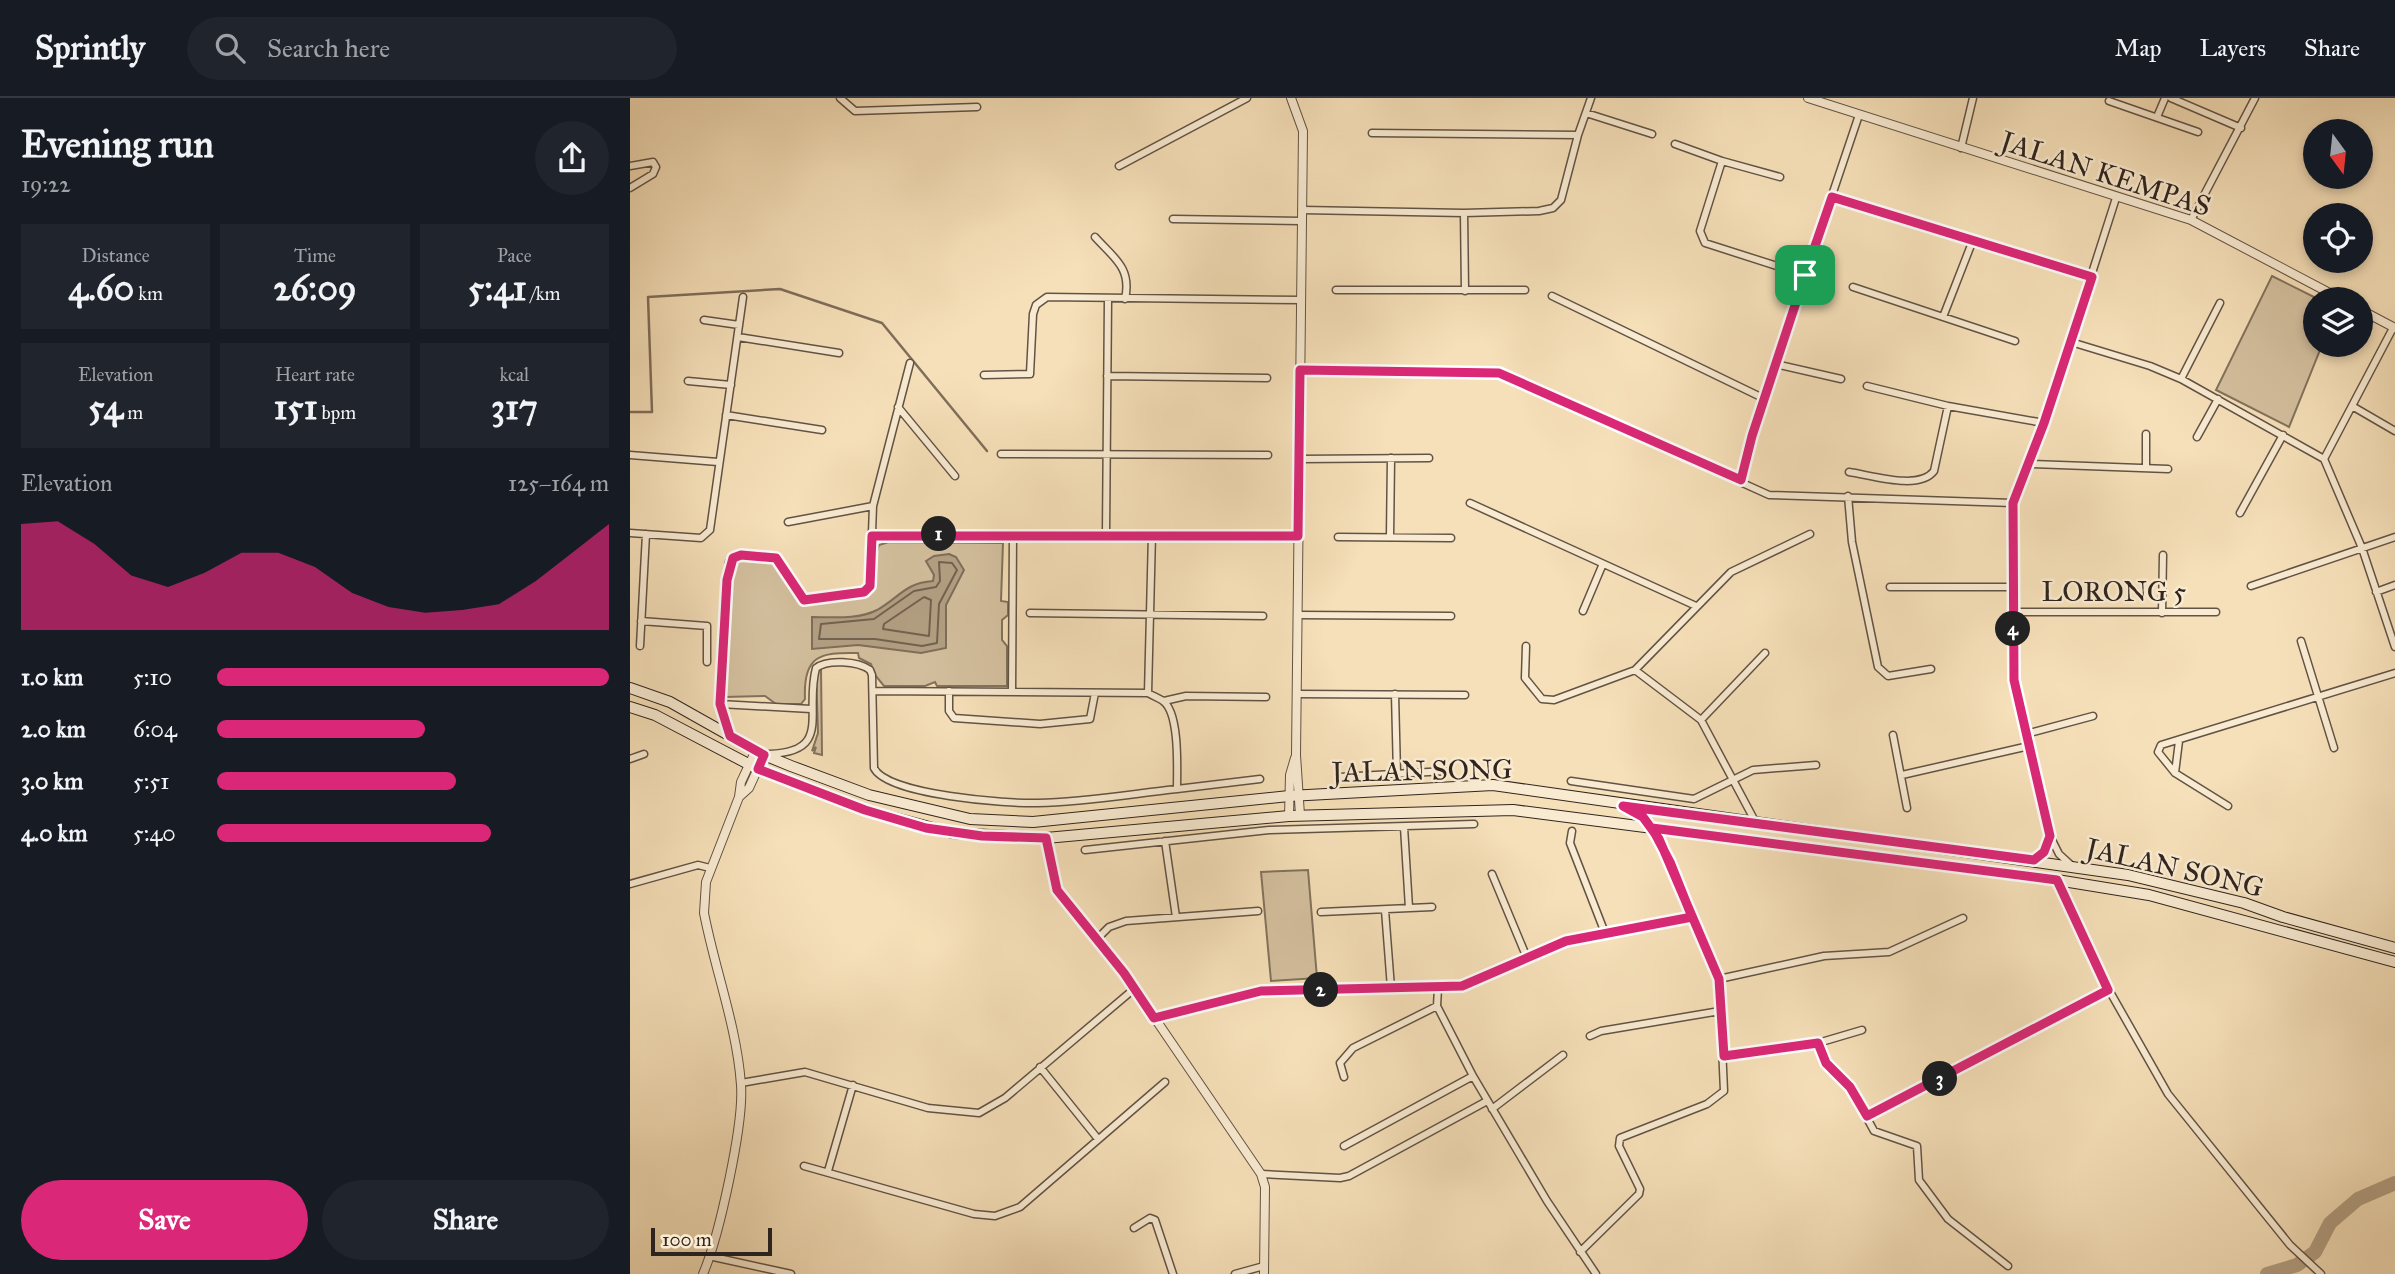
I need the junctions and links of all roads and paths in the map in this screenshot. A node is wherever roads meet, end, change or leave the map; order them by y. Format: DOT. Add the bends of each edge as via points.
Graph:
graph roads {
  1 [pos="840,98"];
  2 [pos="1247,98"];
  3 [pos="1291,98"];
  4 [pos="1591,98"];
  5 [pos="1808,98"];
  6 [pos="1973,98"];
  7 [pos="2165,98"];
  8 [pos="2171,98"];
  9 [pos="2255,98"];
  10 [pos="2109,101"];
  11 [pos="977,107"];
  12 [pos="1586,114"];
  13 [pos="1859,115"];
  14 [pos="2157,117"];
  15 [pos="2241,128"];
  16 [pos="2198,132"];
  17 [pos="1372,133"];
  18 [pos="1652,134"];
  19 [pos="1578,135"];
  20 [pos="1675,144"];
  21 [pos="1961,148"];
  22 [pos="1722,161"];
  23 [pos="630,166"];
  24 [pos="1119,166"];
  25 [pos="1780,177"];
  26 [pos="630,188"];
  27 [pos="1832,197"];
  28 [pos="2116,198"];
  29 [pos="1301,210"];
  30 [pos="1464,213"];
  31 [pos="1174,219"];
  32 [pos="2191,220"];
  33 [pos="1301,221"];
  34 [pos="1095,237"];
  35 [pos="1973,240"];
  36 [pos="1805,275"];
  37 [pos="2092,277"];
  38 [pos="1853,287"];
  39 [pos="2318,287"];
  40 [pos="1336,290"];
  41 [pos="1525,290"];
  42 [pos="1465,291"];
  43 [pos="1552,296"];
  44 [pos="743,297"];
  45 [pos="1108,299"];
  46 [pos="1125,299"];
  47 [pos="1301,300"];
  48 [pos="2220,303"];
  49 [pos="1943,317"];
  50 [pos="2373,317"];
  51 [pos="704,320"];
  52 [pos="739,325"];
  53 [pos="2394,328"];
  54 [pos="738,337"];
  55 [pos="2015,341"];
  56 [pos="2071,342"];
  57 [pos="839,353"];
  58 [pos="910,363"];
  59 [pos="1775,364"];
  60 [pos="1300,370"];
  61 [pos="984,375"];
  62 [pos="1107,376"];
  63 [pos="1267,378"];
  64 [pos="1841,379"];
  65 [pos="2180,379"];
  66 [pos="688,382"];
  67 [pos="731,385"];
  68 [pos="1867,386"];
  69 [pos="1765,399"];
  70 [pos="2218,399"];
  71 [pos="1948,406"];
  72 [pos="2351,406"];
  73 [pos="898,407"];
  74 [pos="726,415"];
  75 [pos="2044,423"];
  76 [pos="822,430"];
  77 [pos="2395,430"];
  78 [pos="2146,434"];
  79 [pos="2283,435"];
  80 [pos="2197,437"];
  81 [pos="1107,453"];
  82 [pos="1001,454"];
  83 [pos="630,455"];
  84 [pos="1268,455"];
  85 [pos="1391,458"];
  86 [pos="1429,458"];
  87 [pos="1300,459"];
  88 [pos="2324,459"];
  89 [pos="718,462"];
  90 [pos="2029,464"];
  91 [pos="2146,468"];
  92 [pos="2168,469"];
  93 [pos="1849,472"];
  94 [pos="955,476"];
  95 [pos="1741,480"];
  96 [pos="1848,496"];
  97 [pos="1470,503"];
  98 [pos="2013,503"];
  99 [pos="873,506"];
  100 [pos="2240,513"];
  101 [pos="788,522"];
  102 [pos="630,533"];
  103 [pos="646,534"];
  104 [pos="1013,534"];
  105 [pos="1106,534"];
  106 [pos="1152,534"];
  107 [pos="1810,534"];
  108 [pos="872,536"];
  109 [pos="1298,536"];
  110 [pos="1338,537"];
  111 [pos="1390,537"];
  112 [pos="2395,537"];
  113 [pos="1451,538"];
  114 [pos="2362,548"];
  115 [pos="2162,555"];
  116 [pos="1602,565"];
  117 [pos="2395,585"];
  118 [pos="2251,586"];
  119 [pos="1890,587"];
  120 [pos="2011,587"];
  121 [pos="2376,592"];
  122 [pos="1696,606"];
  123 [pos="1583,611"];
  124 [pos="2012,612"];
  125 [pos="2162,612"];
  126 [pos="2216,612"];
  127 [pos="1030,613"];
  128 [pos="1150,614"];
  129 [pos="1298,615"];
  130 [pos="1263,616"];
  131 [pos="1451,616"];
  132 [pos="641,621"];
  133 [pos="2301,641"];
  134 [pos="640,646"];
  135 [pos="1526,646"];
  136 [pos="2395,647"];
  137 [pos="1765,653"];
  138 [pos="707,662"];
  139 [pos="1931,669"];
  140 [pos="1635,670"];
  141 [pos="2395,673"];
  142 [pos="630,688"];
  143 [pos="873,691"];
  144 [pos="949,691"];
  145 [pos="1012,692"];
  146 [pos="1095,693"];
  147 [pos="1148,693"];
  148 [pos="1297,694"];
  149 [pos="1395,694"];
  150 [pos="1465,695"];
  151 [pos="1266,697"];
  152 [pos="2317,697"];
  153 [pos="1164,701"];
  154 [pos="720,704"];
  155 [pos="630,707"];
  156 [pos="811,709"];
  157 [pos="2093,716"];
  158 [pos="1702,720"];
  159 [pos="2026,734"];
  160 [pos="1893,735"];
  161 [pos="730,736"];
  162 [pos="2179,741"];
  163 [pos="2029,747"];
  164 [pos="2333,748"];
  165 [pos="760,752"];
  166 [pos="644,754"];
  167 [pos="1296,755"];
  168 [pos="630,759"];
  169 [pos="1816,765"];
  170 [pos="753,766"];
  171 [pos="1446,771"];
  172 [pos="2175,773"];
  173 [pos="1397,774"];
  174 [pos="1902,775"];
  175 [pos="1340,777"];
  176 [pos="1734,778"];
  177 [pos="1260,779"];
  178 [pos="1571,781"];
  179 [pos="1177,789"];
  180 [pos="1300,795"];
  181 [pos="1289,796"];
  182 [pos="1623,806"];
  183 [pos="2228,806"];
  184 [pos="1907,808"];
  185 [pos="1295,815"];
  186 [pos="1756,823"];
  187 [pos="1474,824"];
  188 [pos="1404,827"];
  189 [pos="1652,828"];
  190 [pos="1572,831"];
  191 [pos="2050,836"];
  192 [pos="1046,838"];
  193 [pos="1165,841"];
  194 [pos="1769,843"];
  195 [pos="1085,850"];
  196 [pos="2034,860"];
  197 [pos="2072,867"];
  198 [pos="710,868"];
  199 [pos="1492,874"];
  200 [pos="2057,880"];
  201 [pos="630,884"];
  202 [pos="1432,907"];
  203 [pos="1409,908"];
  204 [pos="1385,910"];
  205 [pos="1258,911"];
  206 [pos="1321,912"];
  207 [pos="1176,917"];
  208 [pos="1692,917"];
  209 [pos="1963,918"];
  210 [pos="1605,933"];
  211 [pos="1096,940"];
  212 [pos="2395,948"];
  213 [pos="1527,958"];
  214 [pos="2395,962"];
  215 [pos="1719,979"];
  216 [pos="1391,988"];
  217 [pos="1438,988"];
  218 [pos="1134,989"];
  219 [pos="2108,990"];
  220 [pos="1437,1006"];
  221 [pos="1720,1012"];
  222 [pos="1154,1018"];
  223 [pos="1862,1030"];
  224 [pos="1590,1036"];
  225 [pos="1818,1043"];
  226 [pos="1563,1055"];
  227 [pos="1724,1056"];
  228 [pos="1040,1067"];
  229 [pos="1472,1076"];
  230 [pos="1344,1077"];
  231 [pos="1166,1082"];
  232 [pos="741,1083"];
  233 [pos="853,1085"];
  234 [pos="1487,1101"];
  235 [pos="1492,1109"];
  236 [pos="1867,1116"];
  237 [pos="1098,1139"];
  238 [pos="1344,1146"];
  239 [pos="804,1166"];
  240 [pos="828,1171"];
  241 [pos="1261,1174"];
  242 [pos="1134,1227"];
  243 [pos="1580,1251"];
  244 [pos="709,1256"];
  245 [pos="2008,1266"];
  246 [pos="1264,1270"];
  247 [pos="703,1274"];
  248 [pos="791,1274"];
  249 [pos="1174,1274"];
  250 [pos="1235,1274"];
  251 [pos="1596,1274"];
  252 [pos="2321,1274"];
  1 -- 11 [label="street" via="855,111"];
  2 -- 24 [label="street"];
  3 -- 29 [label="street" via="1303,131"];
  4 -- 12 [label="street"];
  5 -- 13 [label="street, JALAN KEMPAS"];
  6 -- 21 [label="street"];
  7 -- 14 [label="street"];
  8 -- 15 [label="street"];
  9 -- 15 [label="street"];
  10 -- 14 [label="street"];
  12 -- 18 [label="street"];
  12 -- 19 [label="street"];
  13 -- 21 [label="street, JALAN KEMPAS"];
  13 -- 27 [label="street"];
  14 -- 16 [label="street"];
  15 -- 32 [label="street"];
  17 -- 19 [label="street"];
  19 -- 30 [label="street" via="1561,200 1553,208"];
  20 -- 22 [label="street"];
  21 -- 28 [label="street, JALAN KEMPAS"];
  22 -- 25 [label="street"];
  22 -- 36 [label="street" via="1700,231 1702,239"];
  23 -- 26 [label="street" via="653,162 656,167 653,174"];
  27 -- 35 [label="street"];
  27 -- 36 [label="street"];
  28 -- 32 [label="street, JALAN KEMPAS"];
  28 -- 37 [label="street"];
  29 -- 30 [label="street"];
  29 -- 33 [label="street"];
  30 -- 42 [label="street"];
  31 -- 33 [label="street"];
  32 -- 39 [label="street, JALAN KEMPAS"];
  33 -- 47 [label="street"];
  34 -- 46 [label="street" via="1126,271"];
  35 -- 37 [label="street"];
  35 -- 49 [label="street"];
  36 -- 59 [label="street"];
  37 -- 56 [label="street"];
  38 -- 49 [label="street"];
  40 -- 42 [label="street"];
  41 -- 42 [label="street"];
  43 -- 69 [label="street"];
  44 -- 52 [label="street"];
  45 -- 46 [label="street"];
  45 -- 61 [label="street" via="1047,297 1035,305 1032,314 1030,374"];
  45 -- 62 [label="street"];
  46 -- 47 [label="street"];
  47 -- 60 [label="street"];
  48 -- 65 [label="street"];
  49 -- 55 [label="street"];
  50 -- 53 [label="street"];
  51 -- 52 [label="street"];
  52 -- 54 [label="street"];
  53 -- 72 [label="street"];
  54 -- 57 [label="street"];
  54 -- 67 [label="street"];
  56 -- 65 [label="street"];
  56 -- 75 [label="street"];
  58 -- 73 [label="street"];
  59 -- 64 [label="street"];
  59 -- 69 [label="street"];
  60 -- 87 [label="street"];
  60 -- 95 [label="street" via="1499,373"];
  62 -- 63 [label="street"];
  62 -- 81 [label="street"];
  65 -- 70 [label="street"];
  66 -- 67 [label="street"];
  67 -- 74 [label="street"];
  68 -- 71 [label="street"];
  69 -- 95 [label="street"];
  70 -- 79 [label="street"];
  70 -- 80 [label="street"];
  71 -- 75 [label="street"];
  71 -- 93 [label="street" via="1930,477 1916,481"];
  72 -- 77 [label="street"];
  72 -- 88 [label="street"];
  73 -- 94 [label="street"];
  73 -- 99 [label="street"];
  74 -- 76 [label="street"];
  74 -- 89 [label="street"];
  75 -- 90 [label="street"];
  78 -- 91 [label="street"];
  79 -- 88 [label="street"];
  79 -- 100 [label="street"];
  81 -- 82 [label="street"];
  81 -- 84 [label="street"];
  81 -- 105 [label="street"];
  83 -- 89 [label="street"];
  85 -- 86 [label="street"];
  85 -- 87 [label="street"];
  85 -- 111 [label="street"];
  87 -- 109 [label="street"];
  88 -- 114 [label="street"];
  89 -- 103 [label="street" via="712,523 706,535"];
  90 -- 91 [label="street"];
  90 -- 98 [label="street"];
  91 -- 92 [label="street"];
  95 -- 96 [label="street" via="1769,495"];
  96 -- 98 [label="street"];
  96 -- 139 [label="street" via="1852,542 1878,667 1888,676"];
  97 -- 116 [label="street"];
  98 -- 120 [label="street"];
  99 -- 101 [label="street"];
  99 -- 108 [label="street"];
  102 -- 103 [label="street"];
  103 -- 132 [label="street"];
  104 -- 105 [label="street"];
  104 -- 108 [label="street"];
  104 -- 145 [label="street"];
  105 -- 106 [label="street"];
  106 -- 109 [label="street"];
  106 -- 128 [label="street"];
  107 -- 122 [label="street" via="1731,572"];
  108 -- 154 [label="street" via="870,586 864,592 804,600 776,558 741,555 730,560"];
  109 -- 129 [label="street"];
  110 -- 111 [label="street"];
  111 -- 113 [label="street"];
  112 -- 114 [label="street"];
  114 -- 118 [label="street"];
  114 -- 121 [label="street"];
  115 -- 125 [label="street"];
  116 -- 122 [label="street"];
  116 -- 123 [label="street"];
  117 -- 121 [label="street"];
  119 -- 120 [label="street"];
  120 -- 124 [label="street"];
  121 -- 136 [label="street"];
  122 -- 140 [label="street"];
  124 -- 125 [label="street, LORONG 5"];
  124 -- 159 [label="street" via="2014,680"];
  125 -- 126 [label="street, LORONG 5"];
  127 -- 128 [label="street"];
  128 -- 130 [label="street"];
  128 -- 147 [label="street"];
  129 -- 131 [label="street"];
  129 -- 148 [label="street"];
  132 -- 134 [label="street"];
  132 -- 138 [label="street" via="707,626"];
  133 -- 152 [label="street"];
  135 -- 140 [label="street" via="1525,678 1542,699 1555,700"];
  137 -- 158 [label="street"];
  140 -- 158 [label="street"];
  141 -- 152 [label="street"];
  142 -- 161 [label="main road, JALAN SONG" via="670,702"];
  143 -- 144 [label="street"];
  143 -- 156 [label="street" via="873,676 864,666 820,664 814,675"];
  143 -- 179 [label="street" via="874,768 882,779 907,787 1038,803"];
  144 -- 145 [label="street"];
  144 -- 146 [label="street" via="949,711 954,718 1040,724 1090,719"];
  145 -- 146 [label="street"];
  146 -- 147 [label="street"];
  147 -- 153 [label="street"];
  148 -- 149 [label="street"];
  148 -- 167 [label="street"];
  149 -- 150 [label="street"];
  149 -- 173 [label="street"];
  151 -- 153 [label="street" via="1186,696"];
  152 -- 162 [label="street"];
  152 -- 164 [label="street"];
  153 -- 179 [label="street" via="1176,737"];
  154 -- 156 [label="street"];
  154 -- 161 [label="street"];
  155 -- 170 [label="main road, JALAN SONG" via="655,715"];
  156 -- 165 [label="street" via="807,745 786,754"];
  157 -- 159 [label="street"];
  158 -- 176 [label="street"];
  159 -- 163 [label="street"];
  160 -- 174 [label="street"];
  161 -- 165 [label="main road, JALAN SONG"];
  162 -- 172 [label="street"];
  162 -- 172 [label="street" via="2161,745 2158,752"];
  163 -- 174 [label="street"];
  163 -- 191 [label="street"];
  165 -- 170 [label="street"];
  165 -- 181 [label="main road, JALAN SONG" via="869,795 971,819 1033,822"];
  166 -- 168 [label="street"];
  167 -- 180 [label="street"];
  167 -- 181 [label="street"];
  169 -- 176 [label="street" via="1753,770"];
  170 -- 192 [label="main road, JALAN SONG" via="865,810 926,828"];
  170 -- 198 [label="street" via="749,788 739,797"];
  171 -- 173 [label="street"];
  172 -- 183 [label="street"];
  173 -- 175 [label="street"];
  174 -- 184 [label="street"];
  176 -- 178 [label="street" via="1694,799"];
  176 -- 186 [label="street"];
  177 -- 179 [label="street"];
  180 -- 181 [label="main road, JALAN SONG"];
  180 -- 182 [label="main road, JALAN SONG" via="1493,785"];
  180 -- 185 [label="street"];
  181 -- 185 [label="street"];
  182 -- 186 [label="main road, JALAN SONG"];
  182 -- 189 [label="main road"];
  185 -- 189 [label="main road, JALAN SONG" via="1513,810"];
  185 -- 192 [label="main road, JALAN SONG"];
  186 -- 194 [label="main road" via="1757,833"];
  186 -- 196 [label="main road, JALAN SONG"];
  187 -- 188 [label="street"];
  188 -- 193 [label="street" via="1269,830"];
  188 -- 203 [label="street"];
  189 -- 194 [label="main road, JALAN SONG"];
  189 -- 208 [label="street"];
  190 -- 210 [label="street" via="1570,843"];
  191 -- 196 [label="street" via="2044,852"];
  191 -- 197 [label="street"];
  192 -- 211 [label="street" via="1055,886"];
  193 -- 195 [label="street"];
  193 -- 207 [label="street"];
  194 -- 200 [label="main road, JALAN SONG"];
  196 -- 197 [label="main road, JALAN SONG"];
  197 -- 212 [label="main road, JALAN SONG" via="2196,891"];
  198 -- 201 [label="street" via="698,865"];
  198 -- 232 [label="street" via="704,913"];
  199 -- 213 [label="street"];
  200 -- 214 [label="main road, JALAN SONG" via="2201,907"];
  200 -- 219 [label="street"];
  202 -- 203 [label="street"];
  203 -- 204 [label="street"];
  204 -- 206 [label="street"];
  204 -- 216 [label="street"];
  205 -- 207 [label="street"];
  207 -- 211 [label="street" via="1115,923"];
  208 -- 210 [label="street"];
  208 -- 215 [label="street"];
  209 -- 215 [label="street" via="1889,952 1824,956"];
  210 -- 213 [label="street" via="1566,941"];
  211 -- 218 [label="street"];
  213 -- 217 [label="street" via="1476,982"];
  215 -- 221 [label="street"];
  216 -- 217 [label="street"];
  216 -- 222 [label="street" via="1261,991"];
  217 -- 220 [label="street"];
  218 -- 222 [label="street"];
  218 -- 228 [label="street"];
  219 -- 236 [label="street"];
  219 -- 252 [label="street" via="2168,1094 2303,1260"];
  220 -- 229 [label="street"];
  220 -- 230 [label="street" via="1353,1048 1340,1063"];
  221 -- 224 [label="street"];
  221 -- 227 [label="street"];
  222 -- 241 [label="street"];
  223 -- 225 [label="street"];
  225 -- 227 [label="street"];
  225 -- 236 [label="street" via="1826,1063 1850,1087"];
  226 -- 235 [label="street"];
  227 -- 243 [label="street" via="1724,1091 1719,1098 1620,1138 1619,1146 1639,1194"];
  228 -- 233 [label="street" via="996,1105 979,1113 940,1111"];
  228 -- 237 [label="street"];
  229 -- 234 [label="street"];
  229 -- 238 [label="street"];
  231 -- 237 [label="street"];
  232 -- 233 [label="street" via="800,1071"];
  232 -- 244 [label="street" via="735,1139"];
  233 -- 240 [label="street"];
  234 -- 235 [label="street"];
  234 -- 241 [label="street" via="1349,1176"];
  235 -- 243 [label="street"];
  236 -- 245 [label="street" via="1882,1136 1916,1146 1919,1180 1948,1219"];
  237 -- 240 [label="street" via="1020,1207 995,1216 974,1214"];
  239 -- 240 [label="street"];
  241 -- 246 [label="street" via="1265,1187"];
  242 -- 249 [label="street" via="1155,1220"];
  243 -- 251 [label="street"];
  244 -- 247 [label="street"];
  244 -- 248 [label="street"];
  246 -- 250 [label="street"];
}
